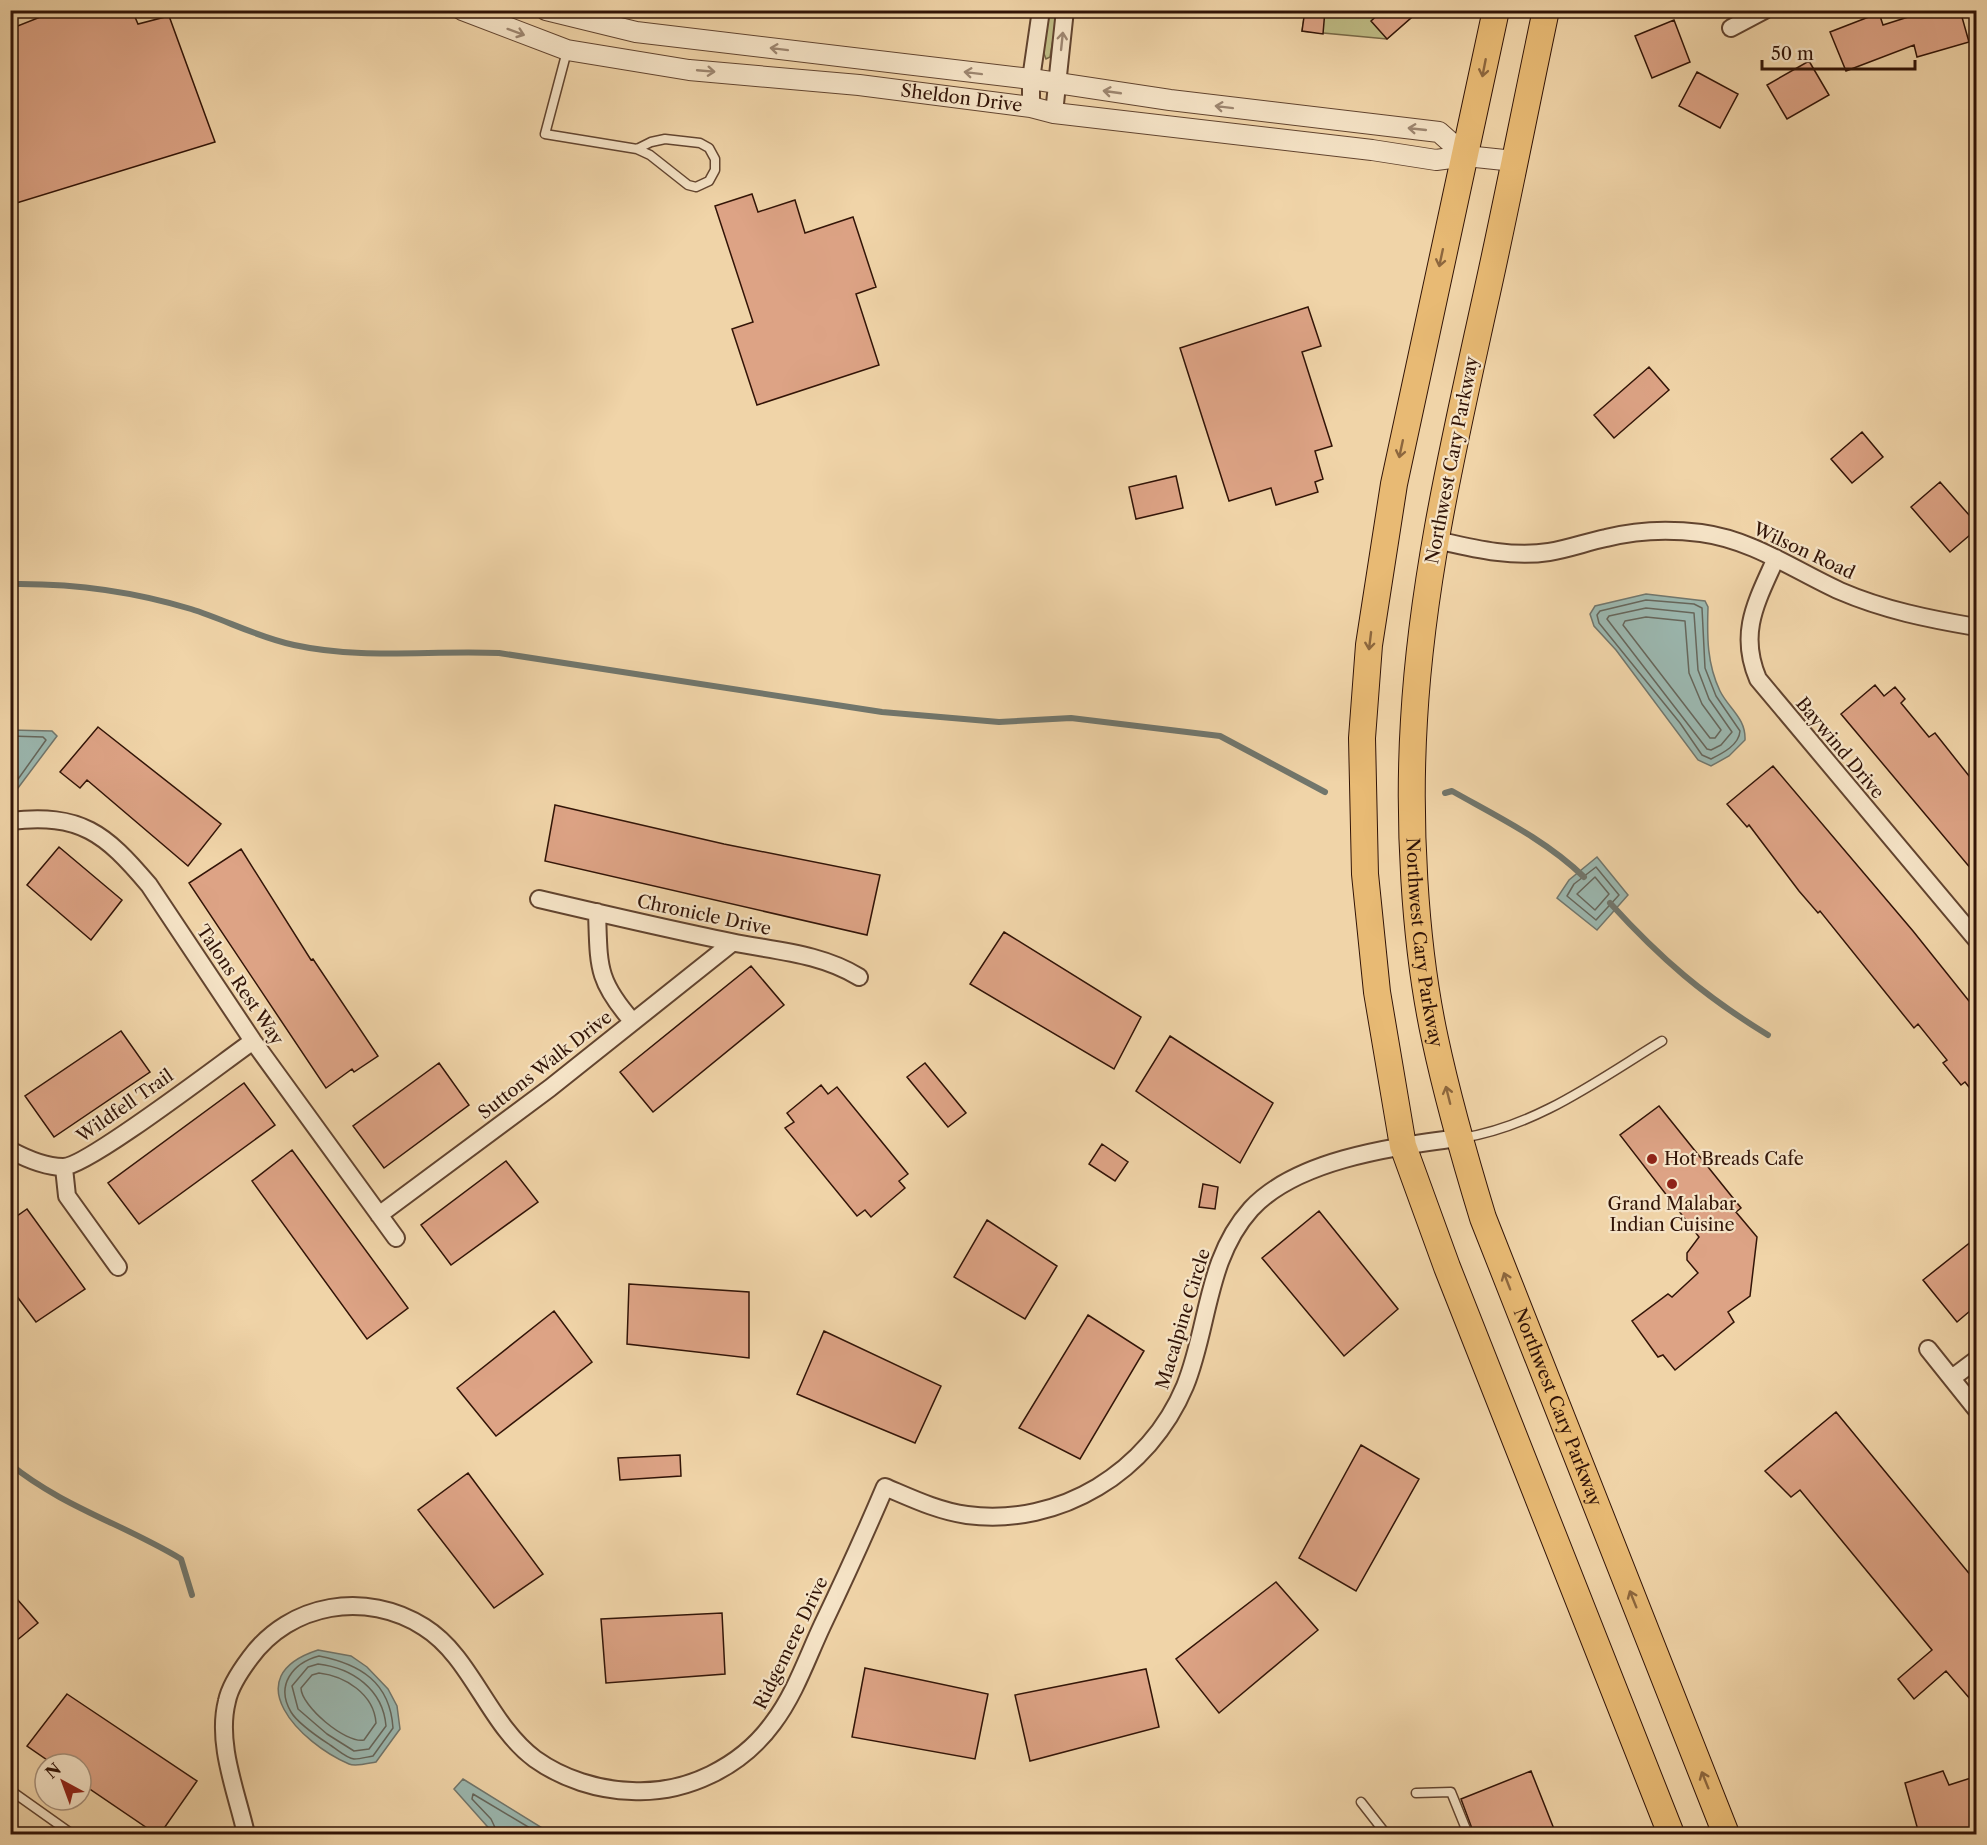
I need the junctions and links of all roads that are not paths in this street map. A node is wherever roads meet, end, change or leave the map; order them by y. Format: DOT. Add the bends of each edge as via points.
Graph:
graph roads {
  1 [pos="462,10"];
  2 [pos="546,10"];
  3 [pos="1041,10"];
  4 [pos="1065,10"];
  5 [pos="1496,10"];
  6 [pos="1546,10"];
  7 [pos="1765,10"];
  8 [pos="1731,28"];
  9 [pos="567,50"];
  10 [pos="1031,78"];
  11 [pos="1058,84"];
  12 [pos="1031,107"];
  13 [pos="1054,113"];
  14 [pos="636,149"];
  15 [pos="1466,156"];
  16 [pos="1514,161"];
  17 [pos="1436,540"];
  18 [pos="1776,558"];
  19 [pos="1977,627"];
  20 [pos="10,821"];
  21 [pos="539,899"];
  22 [pos="597,912"];
  23 [pos="1977,939"];
  24 [pos="732,943"];
  25 [pos="859,977"];
  26 [pos="633,1022"];
  27 [pos="253,1041"];
  28 [pos="1662,1041"];
  29 [pos="1458,1138"];
  30 [pos="1403,1146"];
  31 [pos="10,1150"];
  32 [pos="64,1168"];
  33 [pos="380,1215"];
  34 [pos="396,1238"];
  35 [pos="118,1267"];
  36 [pos="1928,1349"];
  37 [pos="1977,1360"];
  38 [pos="1952,1378"];
  39 [pos="1977,1409"];
  40 [pos="885,1487"];
  41 [pos="10,1790"];
  42 [pos="1416,1793"];
  43 [pos="1361,1802"];
  44 [pos="72,1834"];
  45 [pos="246,1834"];
  46 [pos="1386,1834"];
  47 [pos="1468,1834"];
  48 [pos="1671,1834"];
  49 [pos="1726,1834"];
  1 -- 9 [label="street, Sheldon Drive, one-way"];
  10 -- 2 [label="street, Sheldon Drive, one-way" via="636,32"];
  3 -- 10 [label="street"];
  11 -- 4 [label="street, one-way"];
  5 -- 15 [label="main road, one-way"];
  6 -- 16 [label="main road, Northwest Cary Parkway"];
  7 -- 8 [label="street"];
  9 -- 12 [label="street, Sheldon Drive, one-way" via="689,70 859,85"];
  9 -- 14 [label="lane" via="545,134"];
  10 -- 11 [label="street, Sheldon Drive"];
  10 -- 12 [label="street"];
  11 -- 13 [label="street"];
  15 -- 11 [label="street, Sheldon Drive, one-way" via="1439,132"];
  12 -- 13 [label="street, Sheldon Drive"];
  13 -- 15 [label="street, Sheldon Drive" via="1436,160"];
  14 -- 14 [label="lane" via="665,139 700,143 710,148 715,170 709,181 688,186 650,154"];
  15 -- 16 [label="street, Sheldon Drive"];
  15 -- 30 [label="main road, one-way" via="1448,224 1394,484 1370,645 1362,738 1365,874 1377,992"];
  16 -- 17 [label="main road, Northwest Cary Parkway"];
  17 -- 18 [label="street, Wilson Road" via="1524,554 1569,549 1629,533 1668,530 1738,542"];
  29 -- 17 [label="main road, Northwest Cary Parkway, one-way" via="1434,1037 1415,871 1413,723 1419,646"];
  18 -- 19 [label="street, Wilson Road" via="1869,603"];
  18 -- 23 [label="street, Baywind Drive" via="1752,613 1748,637 1758,679"];
  20 -- 27 [label="street, Talons Rest Way" via="42,818 78,824 127,859 149,885"];
  21 -- 22 [label="street, Chronicle Drive"];
  22 -- 24 [label="street, Chronicle Drive"];
  22 -- 26 [label="street" via="599,966 610,995"];
  24 -- 25 [label="street, Chronicle Drive" via="810,957 840,966"];
  24 -- 26 [label="street, Suttons Walk Drive"];
  26 -- 33 [label="street, Suttons Walk Drive"];
  27 -- 32 [label="street, Wildfell Trail" via="117,1139"];
  27 -- 33 [label="street, Talons Rest Way"];
  28 -- 29 [label="lane" via="1550,1110 1484,1134"];
  29 -- 30 [label="street, Macalpine Circle"];
  49 -- 29 [label="main road, Northwest Cary Parkway, one-way" via="1553,1402 1483,1218"];
  30 -- 40 [label="street, Macalpine Circle" via="1296,1177 1252,1208 1223,1251 1186,1384 1175,1406 1138,1457 1095,1491 1043,1510 994,1516 947,1510"];
  30 -- 48 [label="main road"];
  31 -- 32 [label="street"];
  32 -- 35 [label="street" via="67,1196"];
  33 -- 34 [label="street, Talons Rest Way"];
  36 -- 38 [label="street"];
  37 -- 38 [label="street"];
  38 -- 39 [label="street"];
  40 -- 45 [label="street, Ridgemere Drive" via="793,1690 773,1724 738,1759 693,1784 646,1792 601,1789 554,1770 523,1749 499,1723 452,1652 425,1627 358,1605 337,1606 312,1610 277,1628 244,1666 227,1700 226,1749"];
  41 -- 44 [label="lane"];
  42 -- 47 [label="lane" via="1451,1792"];
  43 -- 46 [label="lane"];
}
